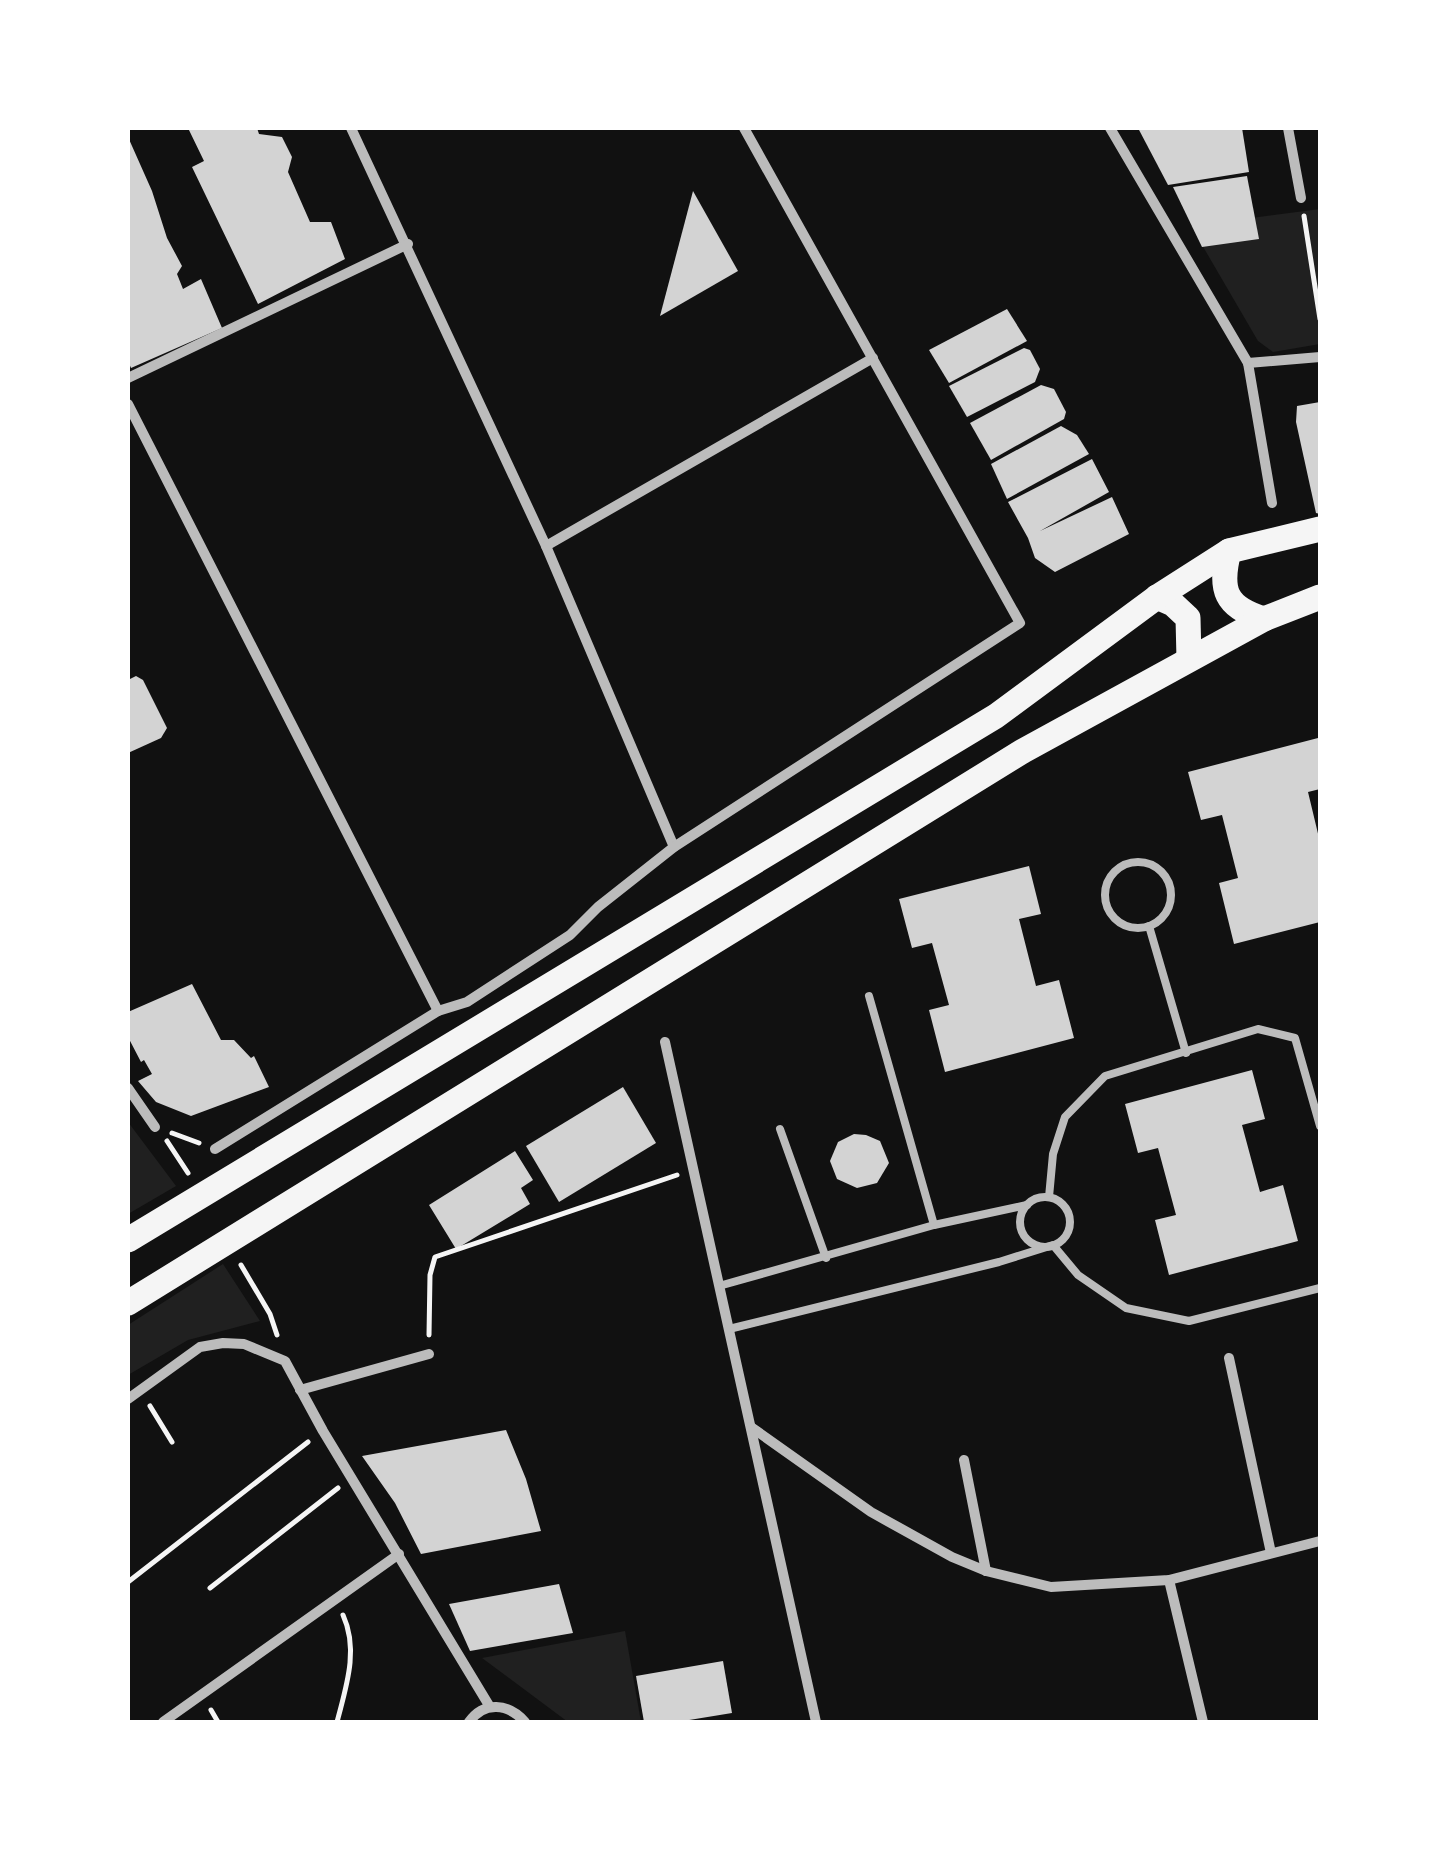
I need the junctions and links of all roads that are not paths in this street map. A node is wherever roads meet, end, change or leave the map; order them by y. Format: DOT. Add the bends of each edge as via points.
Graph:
graph roads {
  1 [pos="351,128"];
  2 [pos="744,128"];
  3 [pos="1110,128"];
  4 [pos="1288,128"];
  5 [pos="1301,198"];
  6 [pos="408,244"];
  7 [pos="873,358"];
  8 [pos="1320,358"];
  9 [pos="1248,364"];
  10 [pos="128,378"];
  11 [pos="128,404"];
  12 [pos="1272,503"];
  13 [pos="1320,529"];
  14 [pos="546,546"];
  15 [pos="1229,552"];
  16 [pos="1320,596"];
  17 [pos="1156,598"];
  18 [pos="1264,619"];
  19 [pos="1189,660"];
  20 [pos="674,847"];
  21 [pos="1149,926"];
  22 [pos="869,996"];
  23 [pos="438,1011"];
  24 [pos="666,1042"];
  25 [pos="1186,1052"];
  26 [pos="128,1088"];
  27 [pos="1320,1126"];
  28 [pos="155,1127"];
  29 [pos="780,1128"];
  30 [pos="215,1149"];
  31 [pos="1049,1197"];
  32 [pos="1026,1205"];
  33 [pos="934,1225"];
  34 [pos="128,1240"];
  35 [pos="1053,1245"];
  36 [pos="826,1258"];
  37 [pos="719,1286"];
  38 [pos="1320,1288"];
  39 [pos="128,1303"];
  40 [pos="729,1329"];
  41 [pos="429,1354"];
  42 [pos="1230,1358"];
  43 [pos="300,1390"];
  44 [pos="128,1399"];
  45 [pos="751,1427"];
  46 [pos="964,1460"];
  47 [pos="1320,1541"];
  48 [pos="1271,1553"];
  49 [pos="399,1554"];
  50 [pos="986,1571"];
  51 [pos="1170,1580"];
  52 [pos="490,1707"];
  53 [pos="163,1722"];
  54 [pos="468,1722"];
  55 [pos="525,1722"];
  56 [pos="816,1722"];
  57 [pos="1203,1722"];
  1 -- 6 [label="street"];
  2 -- 7 [label="street"];
  3 -- 9 [label="street"];
  4 -- 5 [label="street"];
  6 -- 10 [label="street"];
  6 -- 14 [label="street"];
  7 -- 14 [label="street"];
  7 -- 20 [label="street" via="1020,623"];
  8 -- 9 [label="street"];
  9 -- 12 [label="street"];
  11 -- 23 [label="street"];
  13 -- 15 [label="main road"];
  14 -- 20 [label="street"];
  15 -- 17 [label="main road"];
  15 -- 18 [label="main road" via="1222,576 1228,596 1242,612"];
  16 -- 18 [label="main road"];
  17 -- 19 [label="main road" via="1188,618"];
  17 -- 34 [label="main road" via="996,716"];
  18 -- 19 [label="main road"];
  19 -- 39 [label="main road" via="1023,751"];
  20 -- 23 [label="street" via="570,935 467,1002"];
  21 -- 21 [label="lane" via="1168,909 1170,888 1159,869 1128,863 1110,875 1106,907 1121,924"];
  21 -- 25 [label="lane"];
  22 -- 33 [label="lane"];
  23 -- 30 [label="street"];
  24 -- 37 [label="street"];
  25 -- 27 [label="lane" via="1258,1029 1295,1038"];
  25 -- 31 [label="lane" via="1105,1076 1065,1116"];
  26 -- 28 [label="street"];
  29 -- 36 [label="lane"];
  31 -- 32 [label="lane"];
  31 -- 35 [label="lane" via="1070,1220 1066,1236"];
  32 -- 33 [label="lane"];
  32 -- 35 [label="lane" via="1020,1220 1024,1236"];
  33 -- 36 [label="lane"];
  35 -- 38 [label="lane" via="1078,1275 1126,1308 1188,1321"];
  35 -- 40 [label="lane"];
  36 -- 37 [label="lane"];
  37 -- 40 [label="street"];
  40 -- 45 [label="street"];
  41 -- 43 [label="street"];
  42 -- 48 [label="street"];
  43 -- 44 [label="street" via="285,1362 244,1344 223,1343 200,1346"];
  43 -- 49 [label="street"];
  45 -- 50 [label="street" via="871,1512"];
  45 -- 56 [label="street"];
  46 -- 50 [label="street"];
  47 -- 48 [label="street"];
  48 -- 51 [label="street"];
  49 -- 52 [label="street"];
  49 -- 53 [label="street"];
  50 -- 51 [label="street" via="1051,1587"];
  51 -- 57 [label="street"];
  52 -- 54 [label="street"];
  52 -- 55 [label="street" via="506,1708"];
}
